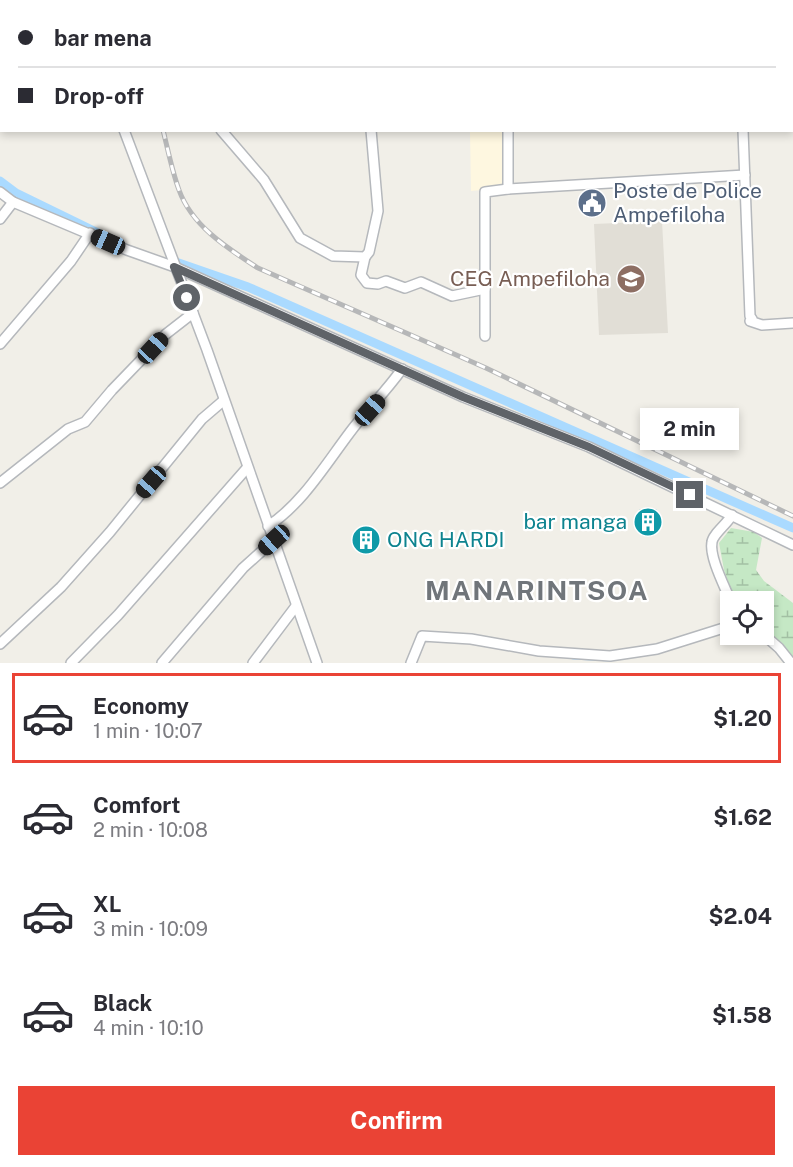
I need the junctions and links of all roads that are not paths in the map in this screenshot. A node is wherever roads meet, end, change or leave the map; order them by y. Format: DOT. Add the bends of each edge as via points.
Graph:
graph roads {
  1 [pos="125,132"];
  2 [pos="223,132"];
  3 [pos="370,132"];
  4 [pos="508,132"];
  5 [pos="743,132"];
  6 [pos="745,176"];
  7 [pos="508,189"];
  8 [pos="0,192"];
  9 [pos="14,202"];
  10 [pos="0,219"];
  11 [pos="90,233"];
  12 [pos="365,257"];
  13 [pos="174,267"];
  14 [pos="485,289"];
  15 [pos="193,313"];
  16 [pos="793,323"];
  17 [pos="485,336"];
  18 [pos="0,344"];
  19 [pos="402,369"];
  20 [pos="223,400"];
  21 [pos="247,468"];
  22 [pos="0,483"];
  23 [pos="732,515"];
  24 [pos="268,526"];
  25 [pos="274,540"];
  26 [pos="793,545"];
  27 [pos="726,591"];
  28 [pos="296,606"];
  29 [pos="720,629"];
  30 [pos="2,638"];
  31 [pos="774,644"];
  32 [pos="608,660"];
  33 [pos="71,663"];
  34 [pos="162,663"];
  35 [pos="253,663"];
  36 [pos="317,663"];
  37 [pos="411,663"];
  38 [pos="791,663"];
  1 -- 13 [label="street"];
  2 -- 12 [label="street" via="264,180 300,238 333,256"];
  3 -- 12 [label="street" via="378,211"];
  4 -- 7 [label="street"];
  5 -- 6 [label="street"];
  6 -- 7 [label="street"];
  6 -- 16 [label="street" via="750,321 762,325"];
  7 -- 14 [label="street" via="486,192"];
  8 -- 9 [label="street"];
  9 -- 10 [label="street"];
  9 -- 11 [label="street"];
  11 -- 13 [label="street"];
  11 -- 18 [label="street"];
  12 -- 14 [label="street" via="361,275 367,283 386,281 405,288 422,282 452,296"];
  13 -- 15 [label="street"];
  13 -- 19 [label="street"];
  14 -- 17 [label="street"];
  15 -- 20 [label="street"];
  15 -- 22 [label="street" via="166,333 85,422 68,429"];
  19 -- 23 [label="street" via="589,447"];
  19 -- 24 [label="street" via="295,503"];
  20 -- 21 [label="street"];
  20 -- 30 [label="street" via="202,419 61,587"];
  21 -- 24 [label="street"];
  21 -- 33 [label="street"];
  23 -- 26 [label="street"];
  23 -- 27 [label="street" via="711,542"];
  24 -- 25 [label="street"];
  25 -- 28 [label="street"];
  25 -- 34 [label="street" via="243,568"];
  28 -- 35 [label="street"];
  28 -- 36 [label="street"];
  29 -- 32 [label="street"];
  31 -- 38 [label="street"];
  32 -- 37 [label="street" via="471,639 422,636"];
}
